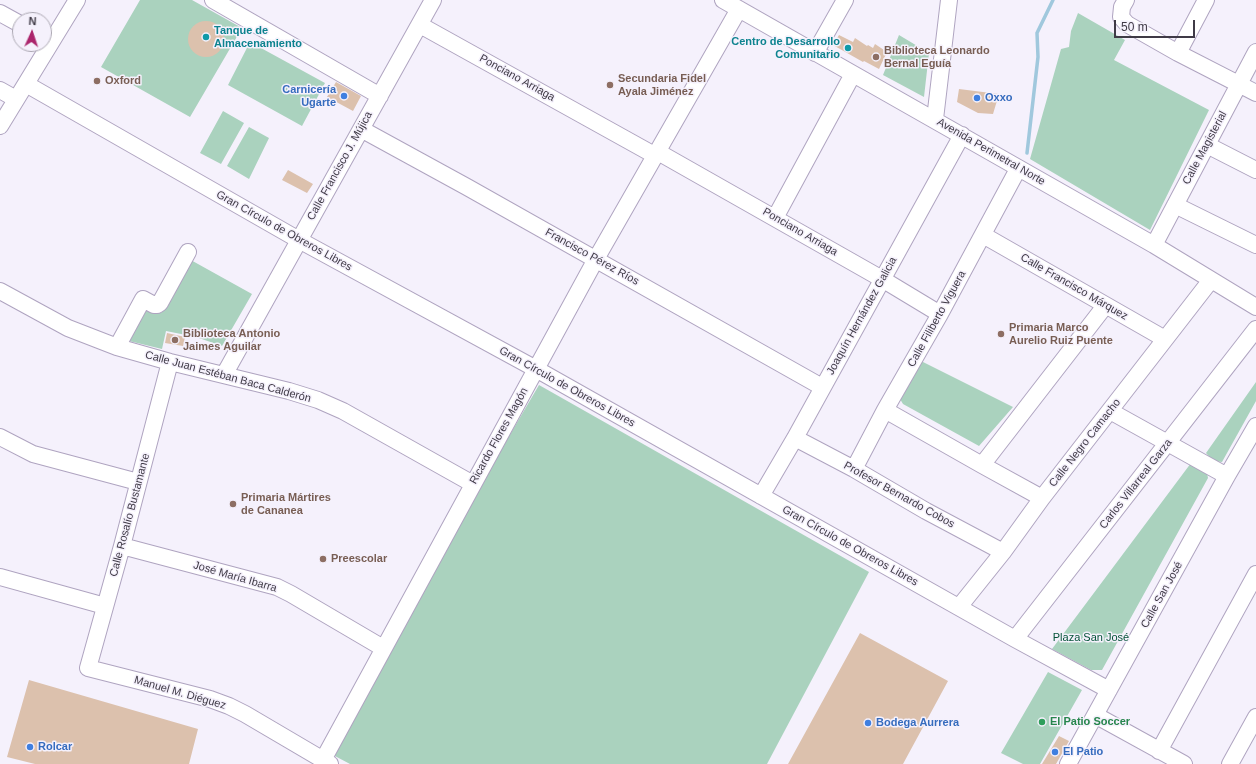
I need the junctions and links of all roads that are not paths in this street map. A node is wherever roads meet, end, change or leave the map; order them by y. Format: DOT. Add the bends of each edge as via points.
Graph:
graph roads {
  1 [pos="77,0"];
  2 [pos="213,0"];
  3 [pos="433,0"];
  4 [pos="723,0"];
  5 [pos="845,0"];
  6 [pos="949,0"];
  7 [pos="1126,0"];
  8 [pos="1206,0"];
  9 [pos="739,9"];
  10 [pos="0,13"];
  11 [pos="12,20"];
  12 [pos="420,25"];
  13 [pos="52,34"];
  14 [pos="42,52"];
  15 [pos="1256,52"];
  16 [pos="815,53"];
  17 [pos="1178,53"];
  18 [pos="853,74"];
  19 [pos="26,84"];
  20 [pos="1239,84"];
  21 [pos="0,90"];
  22 [pos="1256,93"];
  23 [pos="380,96"];
  24 [pos="16,99"];
  25 [pos="935,119"];
  26 [pos="0,126"];
  27 [pos="361,129"];
  28 [pos="962,135"];
  29 [pos="1207,144"];
  30 [pos="657,154"];
  31 [pos="1018,168"];
  32 [pos="1256,170"];
  33 [pos="1176,205"];
  34 [pos="775,218"];
  35 [pos="983,235"];
  36 [pos="299,240"];
  37 [pos="1154,245"];
  38 [pos="1256,245"];
  39 [pos="188,252"];
  40 [pos="596,259"];
  41 [pos="882,279"];
  42 [pos="1211,280"];
  43 [pos="0,291"];
  44 [pos="1105,306"];
  45 [pos="1256,307"];
  46 [pos="940,314"];
  47 [pos="1256,329"];
  48 [pos="1165,339"];
  49 [pos="117,347"];
  50 [pos="170,362"];
  51 [pos="536,369"];
  52 [pos="224,375"];
  53 [pos="822,387"];
  54 [pos="885,410"];
  55 [pos="1110,411"];
  56 [pos="1255,428"];
  57 [pos="0,437"];
  58 [pos="795,438"];
  59 [pos="1168,444"];
  60 [pos="982,465"];
  61 [pos="854,469"];
  62 [pos="1227,476"];
  63 [pos="138,482"];
  64 [pos="473,484"];
  65 [pos="761,496"];
  66 [pos="1042,498"];
  67 [pos="122,546"];
  68 [pos="1003,552"];
  69 [pos="1256,574"];
  70 [pos="0,577"];
  71 [pos="105,606"];
  72 [pos="959,607"];
  73 [pos="1015,639"];
  74 [pos="383,648"];
  75 [pos="88,668"];
  76 [pos="1109,690"];
  77 [pos="1095,715"];
  78 [pos="1256,717"];
  79 [pos="1159,750"];
  80 [pos="327,762"];
  81 [pos="1068,764"];
  82 [pos="1184,764"];
  83 [pos="1230,764"];
  1 -- 13 [label="street"];
  2 -- 23 [label="street"];
  3 -- 12 [label="street, Calle Francisco J. Mújica"];
  4 -- 9 [label="street, Avenida Perimetral Norte"];
  5 -- 16 [label="street"];
  6 -- 25 [label="street"];
  7 -- 17 [label="street" via="1121,17 1127,24"];
  8 -- 17 [label="street"];
  9 -- 16 [label="street, Avenida Perimetral Norte"];
  9 -- 30 [label="street, Ricardo Flores Magón"];
  10 -- 11 [label="street"];
  12 -- 23 [label="street, Calle Francisco J. Mújica"];
  12 -- 30 [label="street, Ponciano Arriaga"];
  14 -- 19 [label="street"];
  15 -- 20 [label="street, Calle Magisterial"];
  16 -- 18 [label="street, Avenida Perimetral Norte"];
  17 -- 20 [label="street"];
  18 -- 25 [label="street, Avenida Perimetral Norte"];
  18 -- 34 [label="street"];
  19 -- 24 [label="street"];
  19 -- 36 [label="street, Gran Círculo de Obreros Libres"];
  20 -- 22 [label="street"];
  20 -- 29 [label="street, Calle Magisterial"];
  21 -- 24 [label="street"];
  23 -- 27 [label="street, Calle Francisco J. Mújica"];
  24 -- 26 [label="street"];
  25 -- 28 [label="street, Avenida Perimetral Norte"];
  27 -- 36 [label="street, Calle Francisco J. Mújica"];
  27 -- 40 [label="street, Francisco Pérez Ríos"];
  28 -- 31 [label="street, Avenida Perimetral Norte"];
  28 -- 41 [label="street, Joaquín Hernández Galicia"];
  29 -- 32 [label="street"];
  29 -- 33 [label="street, Calle Magisterial"];
  30 -- 34 [label="street, Ponciano Arriaga"];
  30 -- 40 [label="street, Ricardo Flores Magón"];
  31 -- 35 [label="street, Calle Filiberto Viguera"];
  31 -- 37 [label="street, Avenida Perimetral Norte"];
  33 -- 37 [label="street, Calle Magisterial"];
  33 -- 38 [label="street"];
  34 -- 41 [label="street, Ponciano Arriaga"];
  35 -- 44 [label="street, Calle Francisco Márquez"];
  35 -- 46 [label="street, Calle Filiberto Viguera"];
  36 -- 51 [label="street, Gran Círculo de Obreros Libres"];
  36 -- 52 [label="street, Calle Francisco J. Mújica"];
  37 -- 42 [label="street, Avenida Perimetral Norte"];
  39 -- 49 [label="street" via="160,303 154,305 143,299"];
  40 -- 51 [label="street, Ricardo Flores Magón"];
  40 -- 53 [label="street, Francisco Pérez Ríos"];
  41 -- 46 [label="street, Ponciano Arriaga"];
  41 -- 53 [label="street, Joaquín Hernández Galicia"];
  42 -- 45 [label="street, Avenida Perimetral Norte"];
  42 -- 48 [label="street, Calle Negro Camacho"];
  43 -- 49 [label="street, Calle Juan Estéban Baca Calderón" via="68,328"];
  44 -- 48 [label="street, Calle Francisco Márquez"];
  44 -- 60 [label="street"];
  46 -- 54 [label="street, Calle Filiberto Viguera"];
  47 -- 59 [label="street, Carlos Villarreal Garza"];
  48 -- 55 [label="street, Calle Negro Camacho"];
  49 -- 50 [label="street, Calle Juan Estéban Baca Calderón"];
  50 -- 52 [label="street, Calle Juan Estéban Baca Calderón"];
  50 -- 63 [label="street, Calle Rosalío Bustamante"];
  51 -- 64 [label="street, Ricardo Flores Magón"];
  51 -- 65 [label="street, Gran Círculo de Obreros Libres"];
  52 -- 64 [label="street, Calle Juan Estéban Baca Calderón" via="318,400 343,411"];
  53 -- 58 [label="street, Joaquín Hernández Galicia"];
  54 -- 60 [label="street"];
  54 -- 61 [label="street, Calle Filiberto Viguera"];
  55 -- 59 [label="street"];
  55 -- 66 [label="street, Calle Negro Camacho"];
  56 -- 62 [label="street, Calle San José"];
  57 -- 63 [label="street" via="34,454"];
  58 -- 61 [label="street, Profesor Bernardo Cobos"];
  58 -- 65 [label="street, Joaquín Hernández Galicia"];
  59 -- 62 [label="street"];
  59 -- 73 [label="street, Carlos Villarreal Garza"];
  60 -- 66 [label="street"];
  61 -- 68 [label="street, Profesor Bernardo Cobos"];
  62 -- 76 [label="street, Calle San José"];
  63 -- 67 [label="street, Calle Rosalío Bustamante"];
  64 -- 74 [label="street, Ricardo Flores Magón"];
  65 -- 72 [label="street, Gran Círculo de Obreros Libres"];
  66 -- 68 [label="street, Calle Negro Camacho"];
  67 -- 71 [label="street, Calle Rosalío Bustamante"];
  67 -- 74 [label="street, José María Ibarra" via="277,587"];
  68 -- 72 [label="street, Calle Negro Camacho"];
  69 -- 79 [label="street"];
  70 -- 71 [label="street"];
  71 -- 75 [label="street, Calle Rosalío Bustamante"];
  72 -- 73 [label="street, Gran Círculo de Obreros Libres"];
  73 -- 76 [label="street, Gran Círculo de Obreros Libres"];
  74 -- 80 [label="street, Ricardo Flores Magón"];
  75 -- 80 [label="street, Manuel M. Diéguez" via="229,706"];
  76 -- 77 [label="street, Calle San José"];
  77 -- 79 [label="street"];
  77 -- 81 [label="street, Calle San José"];
  78 -- 83 [label="street"];
  79 -- 82 [label="street"];
}
